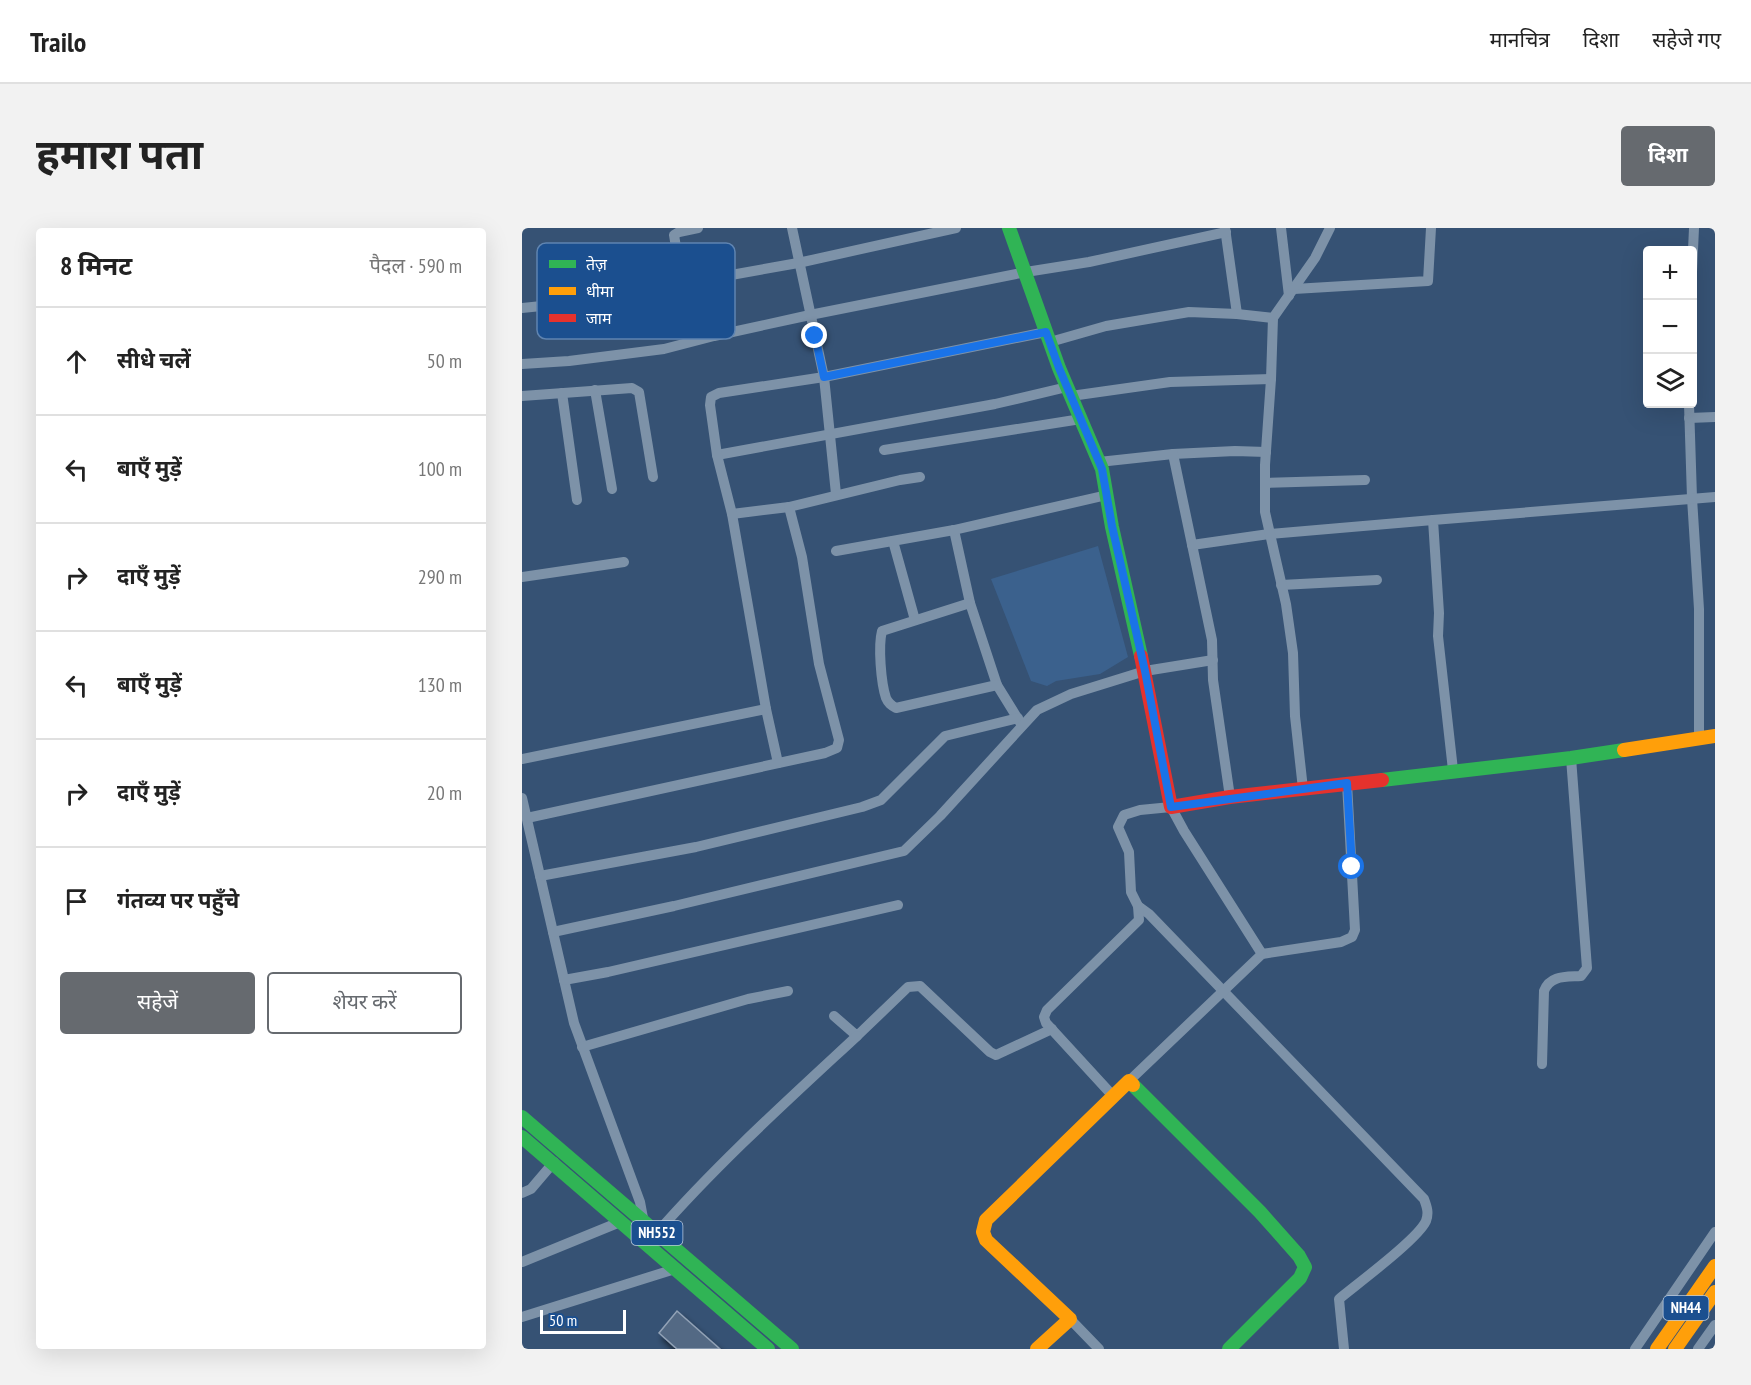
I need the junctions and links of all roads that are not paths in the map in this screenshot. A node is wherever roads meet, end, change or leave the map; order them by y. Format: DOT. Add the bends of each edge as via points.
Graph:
graph roads {
  1 [pos="698,228"];
  2 [pos="792,228"];
  3 [pos="956,228"];
  4 [pos="1009,228"];
  5 [pos="1281,228"];
  6 [pos="1330,228"];
  7 [pos="1431,228"];
  8 [pos="1694,228"];
  9 [pos="1226,230"];
  10 [pos="674,243"];
  11 [pos="1693,246"];
  12 [pos="798,263"];
  13 [pos="1026,272"];
  14 [pos="735,274"];
  15 [pos="1292,292"];
  16 [pos="537,306"];
  17 [pos="522,308"];
  18 [pos="1236,314"];
  19 [pos="810,315"];
  20 [pos="1273,318"];
  21 [pos="735,331"];
  22 [pos="1048,337"];
  23 [pos="702,339"];
  24 [pos="522,364"];
  25 [pos="824,377"];
  26 [pos="1271,379"];
  27 [pos="595,390"];
  28 [pos="1069,392"];
  29 [pos="562,393"];
  30 [pos="522,396"];
  31 [pos="1689,408"];
  32 [pos="1715,417"];
  33 [pos="1689,418"];
  34 [pos="1081,419"];
  35 [pos="831,434"];
  36 [pos="884,450"];
  37 [pos="1266,452"];
  38 [pos="1173,454"];
  39 [pos="717,455"];
  40 [pos="1099,462"];
  41 [pos="652,477"];
  42 [pos="920,477"];
  43 [pos="1365,480"];
  44 [pos="1265,483"];
  45 [pos="612,489"];
  46 [pos="836,494"];
  47 [pos="1107,495"];
  48 [pos="1715,497"];
  49 [pos="1692,498"];
  50 [pos="577,500"];
  51 [pos="789,507"];
  52 [pos="732,514"];
  53 [pos="1433,520"];
  54 [pos="954,530"];
  55 [pos="1269,534"];
  56 [pos="893,541"];
  57 [pos="1192,545"];
  58 [pos="836,551"];
  59 [pos="624,562"];
  60 [pos="522,577"];
  61 [pos="1377,580"];
  62 [pos="1281,585"];
  63 [pos="970,603"];
  64 [pos="915,620"];
  65 [pos="1213,660"];
  66 [pos="1145,671"];
  67 [pos="997,685"];
  68 [pos="766,708"];
  69 [pos="1020,722"];
  70 [pos="1715,736"];
  71 [pos="1699,739"];
  72 [pos="1571,758"];
  73 [pos="522,759"];
  74 [pos="778,763"];
  75 [pos="1453,771"];
  76 [pos="1347,783"];
  77 [pos="1303,789"];
  78 [pos="1230,797"];
  79 [pos="522,798"];
  80 [pos="1171,807"];
  81 [pos="526,818"];
  82 [pos="540,876"];
  83 [pos="898,905"];
  84 [pos="1138,906"];
  85 [pos="553,932"];
  86 [pos="1262,954"];
  87 [pos="564,980"];
  88 [pos="1223,990"];
  89 [pos="788,991"];
  90 [pos="834,1016"];
  91 [pos="1052,1029"];
  92 [pos="857,1036"];
  93 [pos="582,1047"];
  94 [pos="1542,1064"];
  95 [pos="1129,1081"];
  96 [pos="1113,1096"];
  97 [pos="522,1117"];
  98 [pos="522,1137"];
  99 [pos="562,1152"];
  100 [pos="553,1164"];
  101 [pos="522,1194"];
  102 [pos="643,1221"];
  103 [pos="620,1222"];
  104 [pos="1715,1232"];
  105 [pos="657,1233"];
  106 [pos="642,1240"];
  107 [pos="522,1262"];
  108 [pos="1715,1266"];
  109 [pos="675,1269"];
  110 [pos="1715,1293"];
  111 [pos="522,1317"];
  112 [pos="1070,1319"];
  113 [pos="1715,1325"];
  114 [pos="768,1349"];
  115 [pos="792,1349"];
  116 [pos="1037,1349"];
  117 [pos="1099,1349"];
  118 [pos="1229,1349"];
  119 [pos="1344,1349"];
  120 [pos="1635,1349"];
  121 [pos="1657,1349"];
  122 [pos="1675,1349"];
  123 [pos="1698,1349"];
  1 -- 10 [label="street" via="674,235"];
  2 -- 12 [label="street"];
  3 -- 12 [label="street"];
  4 -- 13 [label="main road"];
  5 -- 15 [label="street"];
  6 -- 15 [label="street"];
  7 -- 15 [label="street" via="1428,281"];
  8 -- 11 [label="street"];
  9 -- 13 [label="street" via="1089,262"];
  9 -- 18 [label="street"];
  12 -- 14 [label="street"];
  12 -- 19 [label="street"];
  13 -- 19 [label="street"];
  13 -- 22 [label="main road"];
  15 -- 20 [label="street"];
  16 -- 17 [label="street"];
  18 -- 20 [label="street"];
  18 -- 22 [label="street" via="1189,312"];
  19 -- 21 [label="street"];
  19 -- 25 [label="street"];
  20 -- 26 [label="street"];
  22 -- 25 [label="street"];
  22 -- 28 [label="main road"];
  23 -- 24 [label="street" via="664,349"];
  25 -- 35 [label="street"];
  25 -- 39 [label="street" via="719,393 711,398"];
  26 -- 28 [label="street" via="1170,382"];
  26 -- 37 [label="street"];
  27 -- 29 [label="street"];
  27 -- 41 [label="street" via="632,388 639,392"];
  27 -- 45 [label="street"];
  28 -- 34 [label="main road"];
  28 -- 35 [label="street"];
  29 -- 30 [label="street"];
  29 -- 50 [label="street"];
  31 -- 33 [label="street"];
  32 -- 33 [label="street"];
  33 -- 49 [label="street"];
  34 -- 36 [label="street"];
  34 -- 40 [label="main road"];
  35 -- 39 [label="street"];
  35 -- 46 [label="street"];
  37 -- 38 [label="street"];
  37 -- 44 [label="street"];
  38 -- 40 [label="street"];
  38 -- 57 [label="street"];
  39 -- 52 [label="street"];
  40 -- 47 [label="main road"];
  42 -- 46 [label="street"];
  43 -- 44 [label="street"];
  44 -- 55 [label="street"];
  46 -- 51 [label="street"];
  47 -- 54 [label="street"];
  47 -- 66 [label="main road"];
  48 -- 49 [label="street"];
  49 -- 53 [label="street"];
  49 -- 71 [label="street" via="1699,609"];
  51 -- 52 [label="street"];
  51 -- 74 [label="street" via="838,740 833,751"];
  52 -- 68 [label="street"];
  53 -- 55 [label="street"];
  53 -- 75 [label="street" via="1438,636"];
  54 -- 56 [label="street"];
  54 -- 63 [label="street"];
  55 -- 57 [label="street"];
  55 -- 62 [label="street"];
  56 -- 58 [label="street"];
  56 -- 64 [label="street"];
  57 -- 65 [label="street"];
  59 -- 60 [label="street"];
  61 -- 62 [label="street"];
  62 -- 77 [label="street" via="1293,653"];
  63 -- 64 [label="street"];
  63 -- 67 [label="street"];
  64 -- 67 [label="street" via="882,631 885,697 890,704 896,708"];
  65 -- 66 [label="street"];
  65 -- 78 [label="street"];
  66 -- 69 [label="street" via="1071,694"];
  66 -- 80 [label="main road"];
  67 -- 69 [label="street"];
  68 -- 73 [label="street"];
  68 -- 74 [label="street"];
  69 -- 82 [label="street" via="945,736 881,800 862,807 696,847"];
  69 -- 85 [label="street" via="940,816 904,851"];
  70 -- 71 [label="main road"];
  71 -- 72 [label="main road"];
  72 -- 75 [label="main road"];
  72 -- 94 [label="street" via="1587,968 1581,976 1557,978 1546,985"];
  74 -- 81 [label="street"];
  75 -- 76 [label="main road"];
  76 -- 77 [label="main road"];
  76 -- 86 [label="street" via="1355,930 1352,937"];
  77 -- 78 [label="main road"];
  78 -- 80 [label="main road"];
  79 -- 81 [label="street"];
  80 -- 84 [label="street" via="1124,815 1118,827 1129,852 1131,892"];
  80 -- 86 [label="street"];
  81 -- 82 [label="street"];
  82 -- 85 [label="street"];
  83 -- 87 [label="street"];
  84 -- 88 [label="street"];
  84 -- 91 [label="street" via="1139,920 1047,1010 1044,1017"];
  85 -- 87 [label="street"];
  86 -- 88 [label="street"];
  87 -- 93 [label="street"];
  88 -- 95 [label="street"];
  88 -- 119 [label="street" via="1424,1199 1428,1214 1425,1224 1339,1299"];
  89 -- 93 [label="street"];
  90 -- 92 [label="street"];
  91 -- 92 [label="street" via="996,1055 920,986 914,985"];
  91 -- 96 [label="street"];
  92 -- 105 [label="street" via="783,1104"];
  93 -- 102 [label="street" via="640,1202"];
  95 -- 96 [label="main road"];
  95 -- 118 [label="main road" via="1260,1212 1305,1267 1300,1278"];
  96 -- 112 [label="main road" via="986,1220 982,1232"];
  97 -- 99 [label="main road, NH552"];
  98 -- 100 [label="main road, NH552"];
  99 -- 100 [label="street"];
  99 -- 102 [label="main road, NH552"];
  100 -- 101 [label="street"];
  100 -- 103 [label="main road, NH552"];
  102 -- 105 [label="main road, NH552"];
  102 -- 106 [label="street"];
  103 -- 106 [label="main road, NH552"];
  103 -- 107 [label="street"];
  104 -- 120 [label="street"];
  105 -- 106 [label="street"];
  105 -- 115 [label="main road, NH552"];
  106 -- 109 [label="main road, NH552"];
  108 -- 121 [label="main road, NH44"];
  109 -- 111 [label="street"];
  109 -- 114 [label="main road, NH552"];
  110 -- 122 [label="main road, NH44"];
  112 -- 116 [label="main road"];
  112 -- 117 [label="street"];
  113 -- 123 [label="street"];
}
